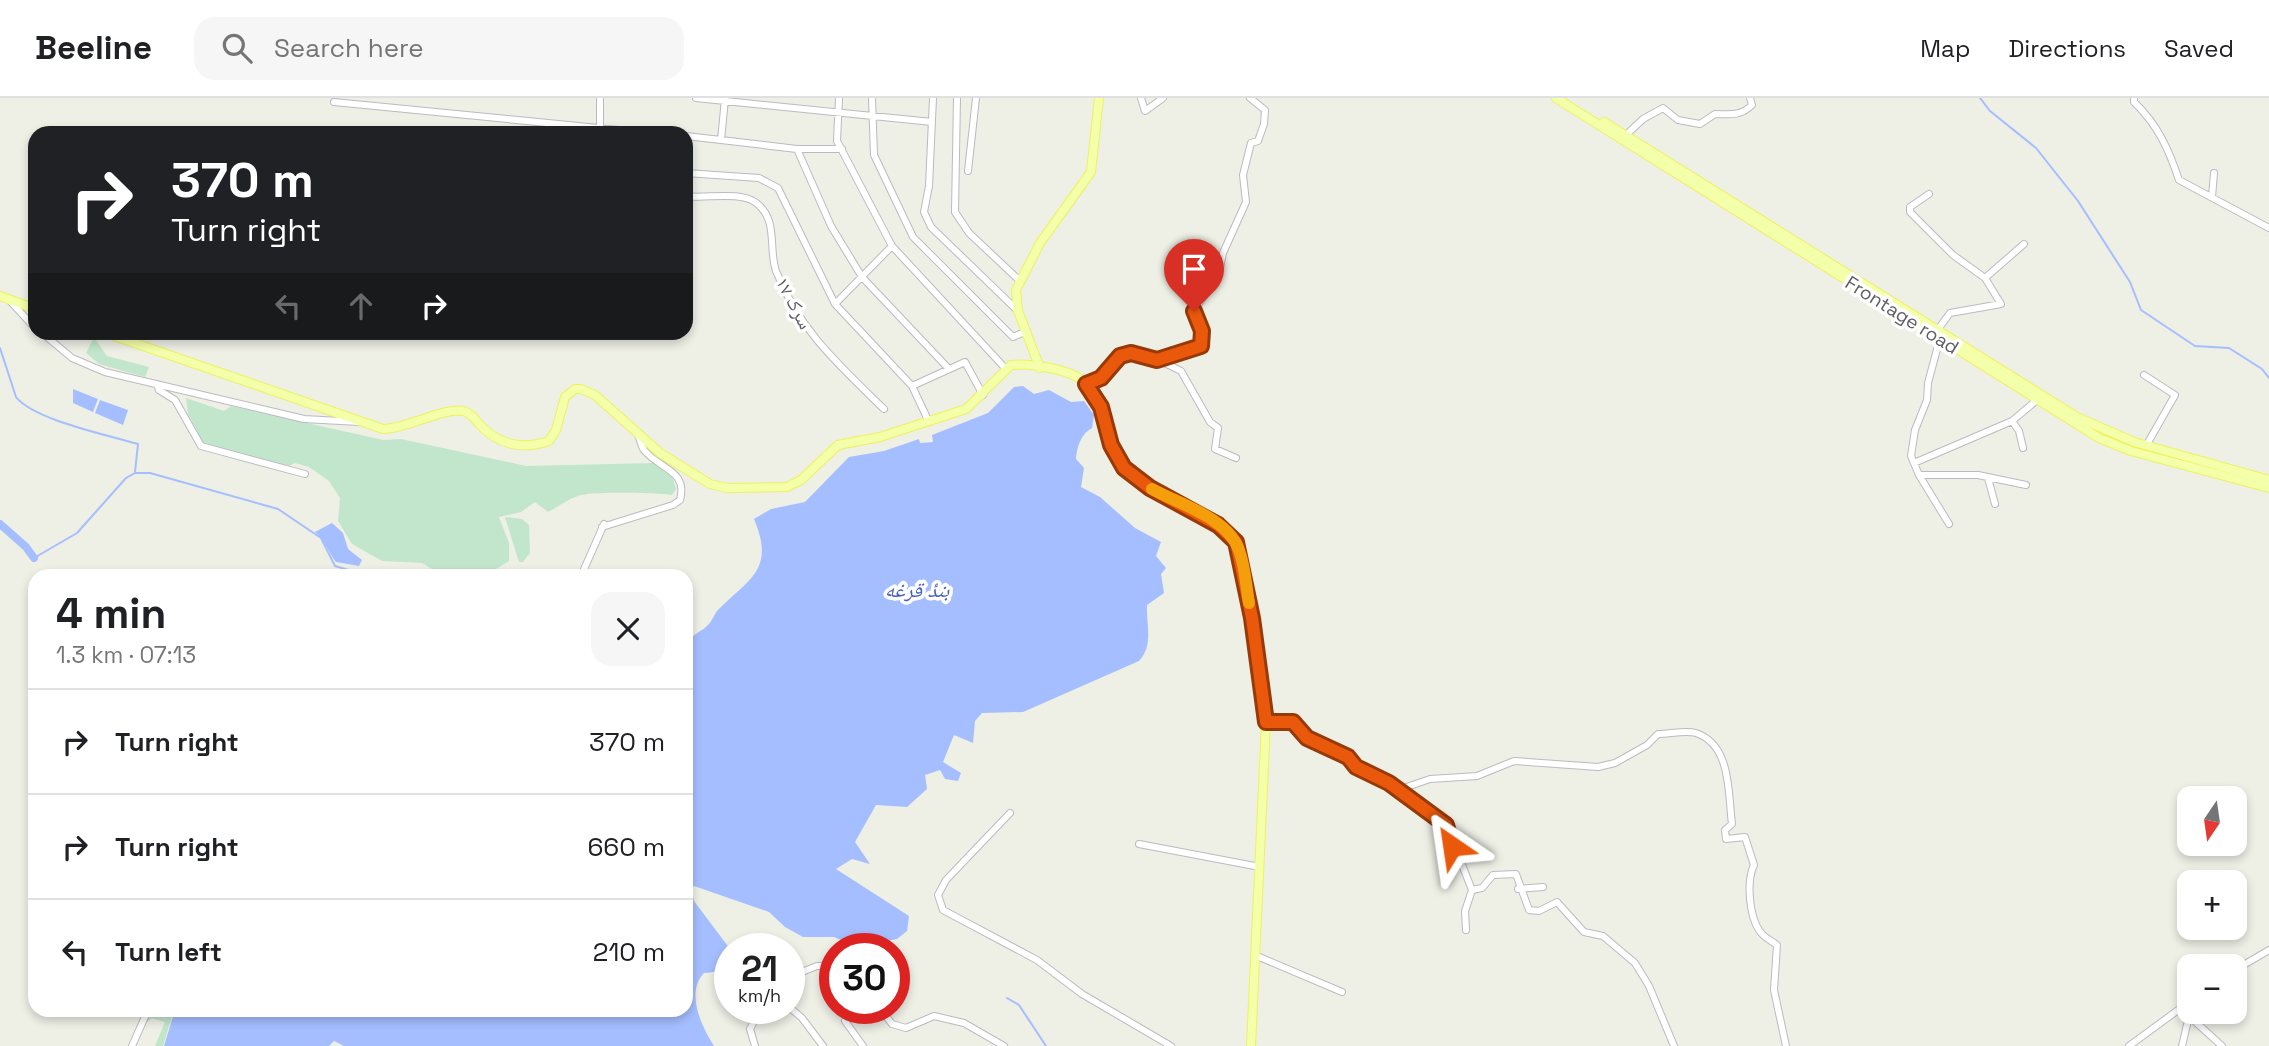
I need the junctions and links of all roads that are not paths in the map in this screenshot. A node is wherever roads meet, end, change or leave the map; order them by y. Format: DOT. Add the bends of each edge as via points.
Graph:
graph roads {
  1 [pos="600,98"];
  2 [pos="696,98"];
  3 [pos="839,98"];
  4 [pos="872,98"];
  5 [pos="933,98"];
  6 [pos="957,98"];
  7 [pos="976,98"];
  8 [pos="1099,98"];
  9 [pos="1141,98"];
  10 [pos="1163,98"];
  11 [pos="1250,98"];
  12 [pos="1556,98"];
  13 [pos="1565,98"];
  14 [pos="1750,98"];
  15 [pos="2134,98"];
  16 [pos="725,100"];
  17 [pos="334,103"];
  18 [pos="840,113"];
  19 [pos="870,117"];
  20 [pos="932,122"];
  21 [pos="562,125"];
  22 [pos="575,126"];
  23 [pos="600,126"];
  24 [pos="1627,134"];
  25 [pos="693,137"];
  26 [pos="721,139"];
  27 [pos="797,149"];
  28 [pos="842,149"];
  29 [pos="968,171"];
  30 [pos="693,173"];
  31 [pos="2214,173"];
  32 [pos="1929,194"];
  33 [pos="693,196"];
  34 [pos="2212,197"];
  35 [pos="2269,228"];
  36 [pos="2024,244"];
  37 [pos="892,246"];
  38 [pos="862,276"];
  39 [pos="1985,278"];
  40 [pos="1019,280"];
  41 [pos="0,296"];
  42 [pos="9,300"];
  43 [pos="835,304"];
  44 [pos="28,307"];
  45 [pos="1018,311"];
  46 [pos="28,320"];
  47 [pos="1027,331"];
  48 [pos="1938,334"];
  49 [pos="51,340"];
  50 [pos="126,340"];
  51 [pos="1157,360"];
  52 [pos="1005,368"];
  53 [pos="1040,368"];
  54 [pos="949,369"];
  55 [pos="2144,375"];
  56 [pos="157,384"];
  57 [pos="1086,384"];
  58 [pos="912,386"];
  59 [pos="983,395"];
  60 [pos="2036,400"];
  61 [pos="884,409"];
  62 [pos="2012,421"];
  63 [pos="361,422"];
  64 [pos="929,422"];
  65 [pos="637,432"];
  66 [pos="2146,446"];
  67 [pos="2133,447"];
  68 [pos="2023,448"];
  69 [pos="1236,458"];
  70 [pos="1913,463"];
  71 [pos="305,474"];
  72 [pos="1919,475"];
  73 [pos="1988,478"];
  74 [pos="2269,480"];
  75 [pos="2026,485"];
  76 [pos="2269,488"];
  77 [pos="1995,503"];
  78 [pos="1949,524"];
  79 [pos="584,569"];
  80 [pos="1266,722"];
  81 [pos="1398,790"];
  82 [pos="1010,813"];
  83 [pos="1139,844"];
  84 [pos="1260,867"];
  85 [pos="1543,887"];
  86 [pos="1518,889"];
  87 [pos="1472,890"];
  88 [pos="1466,930"];
  89 [pos="2269,950"];
  90 [pos="1257,956"];
  91 [pos="2247,963"];
  92 [pos="1342,992"];
  93 [pos="2177,1011"];
  94 [pos="145,1017"];
  95 [pos="805,1022"];
  96 [pos="752,1024"];
  97 [pos="847,1024"];
  98 [pos="892,1024"];
  99 [pos="2188,1024"];
  100 [pos="2200,1024"];
  101 [pos="131,1046"];
  102 [pos="755,1046"];
  103 [pos="823,1046"];
  104 [pos="863,1046"];
  105 [pos="1004,1046"];
  106 [pos="1171,1046"];
  107 [pos="1251,1046"];
  108 [pos="1674,1046"];
  109 [pos="1786,1046"];
  110 [pos="2129,1046"];
  111 [pos="2182,1046"];
  112 [pos="2222,1046"];
  1 -- 23 [label="street"];
  2 -- 16 [label="street"];
  3 -- 18 [label="street"];
  4 -- 19 [label="street"];
  5 -- 20 [label="street"];
  6 -- 40 [label="street" via="955,212"];
  7 -- 29 [label="street"];
  8 -- 40 [label="main road" via="1091,172"];
  9 -- 10 [label="street" via="1145,111"];
  11 -- 51 [label="street" via="1265,110 1264,124 1258,141 1251,143 1243,175 1246,202 1219,273 1194,311 1203,343"];
  12 -- 48 [label="main road, Frontage road"];
  13 -- 24 [label="main road"];
  14 -- 24 [label="street" via="1752,105 1747,110 1730,116 1715,114 1700,124 1678,120 1663,108"];
  15 -- 34 [label="street" via="2171,153 2179,180"];
  16 -- 18 [label="street"];
  16 -- 26 [label="street"];
  17 -- 21 [label="street"];
  18 -- 19 [label="street"];
  18 -- 28 [label="street" via="837,141"];
  19 -- 20 [label="street"];
  19 -- 47 [label="street" via="874,155 913,237 1013,337"];
  20 -- 45 [label="street" via="924,212 931,228"];
  21 -- 22 [label="street"];
  24 -- 48 [label="main road"];
  25 -- 26 [label="street"];
  26 -- 27 [label="street"];
  27 -- 28 [label="street"];
  27 -- 38 [label="street" via="831,226"];
  28 -- 37 [label="street"];
  30 -- 43 [label="street" via="759,178 778,188"];
  31 -- 34 [label="street"];
  32 -- 39 [label="street" via="1910,207 1910,212"];
  33 -- 61 [label="street, سرک ۱۷" via="752,200 763,209 775,244 776,270 805,328"];
  34 -- 35 [label="street"];
  36 -- 39 [label="street"];
  37 -- 38 [label="street"];
  37 -- 52 [label="street"];
  38 -- 43 [label="street"];
  38 -- 54 [label="street"];
  39 -- 48 [label="street" via="2001,304 1950,313"];
  40 -- 45 [label="main road"];
  41 -- 42 [label="main road"];
  42 -- 44 [label="main road"];
  42 -- 46 [label="street"];
  43 -- 58 [label="street"];
  45 -- 47 [label="main road"];
  47 -- 53 [label="main road"];
  48 -- 60 [label="main road, Frontage road"];
  48 -- 67 [label="main road"];
  48 -- 70 [label="street" via="1927,400 1912,445"];
  49 -- 56 [label="street" via="72,358 104,372"];
  50 -- 63 [label="main road"];
  51 -- 57 [label="street" via="1131,353 1120,356 1101,378"];
  51 -- 69 [label="street" via="1181,371 1218,428 1215,449"];
  52 -- 53 [label="main road" via="1019,364"];
  52 -- 59 [label="main road"];
  53 -- 57 [label="main road"];
  54 -- 58 [label="street"];
  54 -- 59 [label="street" via="965,362"];
  55 -- 66 [label="street" via="2175,395"];
  56 -- 63 [label="street" via="304,419"];
  56 -- 71 [label="street" via="175,400 201,446"];
  57 -- 80 [label="main road" via="1101,407 1111,445 1124,468 1150,488 1218,525 1236,542"];
  58 -- 64 [label="street"];
  59 -- 64 [label="main road" via="966,409"];
  60 -- 62 [label="street"];
  60 -- 67 [label="main road, Frontage road" via="2099,438"];
  62 -- 68 [label="street"];
  62 -- 70 [label="street"];
  63 -- 65 [label="main road" via="396,428 443,412 463,411 496,439 530,445 554,436 565,397 581,389 595,395"];
  64 -- 65 [label="main road" via="838,445 801,480 780,488 710,484 660,453"];
  65 -- 79 [label="street" via="645,451 674,472 682,491 680,500 602,527"];
  66 -- 67 [label="main road"];
  66 -- 74 [label="main road"];
  67 -- 76 [label="main road, Frontage road"];
  70 -- 72 [label="street"];
  72 -- 73 [label="street"];
  72 -- 78 [label="street"];
  73 -- 75 [label="street"];
  73 -- 77 [label="street"];
  80 -- 81 [label="street" via="1293,722 1307,738 1348,757 1356,767"];
  80 -- 84 [label="main road"];
  81 -- 87 [label="street" via="1446,825"];
  81 -- 109 [label="street" via="1430,779 1477,776 1514,761 1598,767 1615,763 1658,734 1695,732 1717,748 1722,760 1732,824 1725,831 1726,839 1745,837 1754,865 1748,892 1757,925 1777,945 1774,990"];
  82 -- 106 [label="street" via="946,880 937,895 943,910 1037,960 1082,994"];
  83 -- 84 [label="street"];
  84 -- 90 [label="main road"];
  85 -- 86 [label="street"];
  86 -- 87 [label="street" via="1516,874 1493,875 1482,888"];
  86 -- 108 [label="street" via="1529,910 1560,903 1584,932 1603,936 1635,963"];
  87 -- 88 [label="street" via="1465,911"];
  89 -- 91 [label="street"];
  90 -- 92 [label="street"];
  90 -- 107 [label="main road"];
  93 -- 110 [label="street"];
  94 -- 101 [label="street"];
  95 -- 103 [label="street"];
  96 -- 102 [label="street"];
  97 -- 104 [label="street"];
  98 -- 105 [label="street" via="906,1028 934,1016 964,1023"];
  99 -- 111 [label="street"];
  100 -- 112 [label="street"];
}
